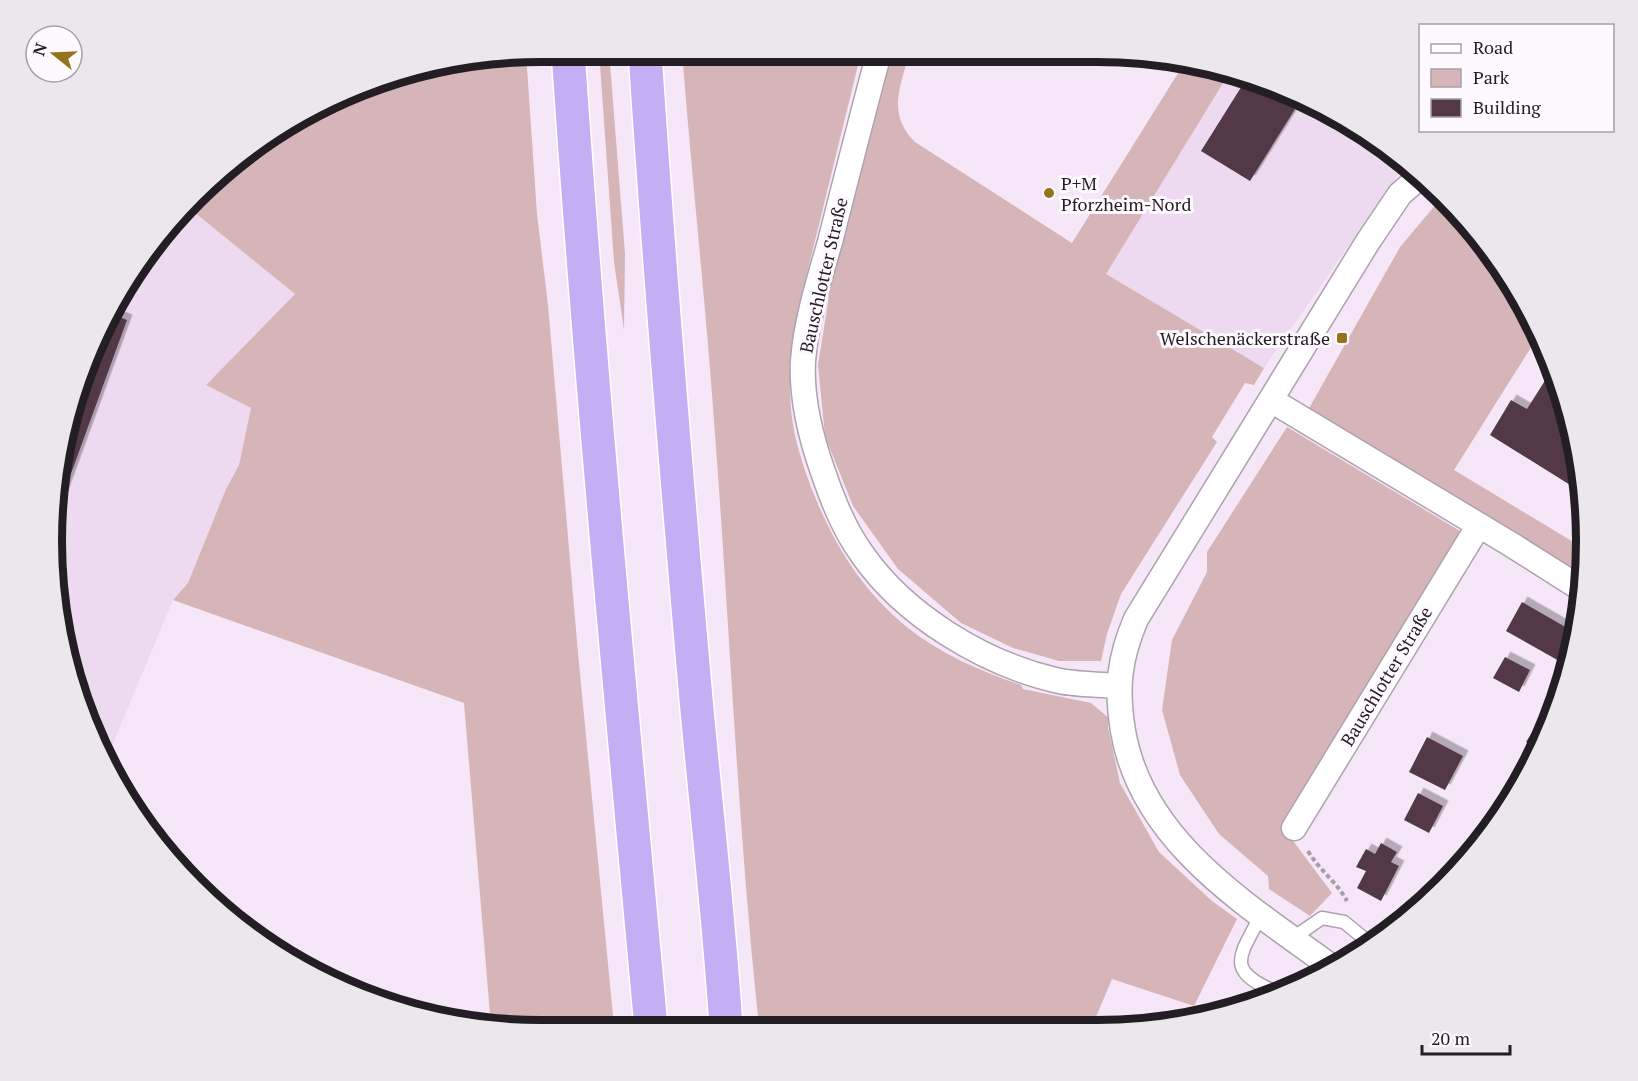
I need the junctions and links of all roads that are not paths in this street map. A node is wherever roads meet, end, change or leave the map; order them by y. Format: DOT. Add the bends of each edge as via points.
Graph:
graph roads {
  1 [pos="569,62"];
  2 [pos="646,62"];
  3 [pos="877,62"];
  4 [pos="1414,181"];
  5 [pos="1271,400"];
  6 [pos="1479,525"];
  7 [pos="1574,584"];
  8 [pos="1118,686"];
  9 [pos="1294,828"];
  10 [pos="1261,915"];
  11 [pos="1293,938"];
  12 [pos="1364,939"];
  13 [pos="1325,962"];
  14 [pos="1267,988"];
  15 [pos="650,1020"];
  16 [pos="726,1020"];
  1 -- 15 [label="highway"];
  2 -- 16 [label="highway" via="692,655"];
  3 -- 8 [label="street, Bauschlotter Straße" via="803,358 814,442 834,504 876,573 944,632 1030,673 1057,681"];
  4 -- 5 [label="street" via="1381,220"];
  5 -- 6 [label="street"];
  5 -- 8 [label="street" via="1136,620 1126,641"];
  6 -- 7 [label="street"];
  6 -- 9 [label="street, Bauschlotter Straße"];
  8 -- 10 [label="street" via="1131,765 1152,808 1192,857"];
  10 -- 11 [label="street"];
  10 -- 14 [label="lane" via="1243,950 1241,966 1256,984"];
  11 -- 12 [label="lane" via="1322,918 1344,922"];
  11 -- 13 [label="street"];
}
